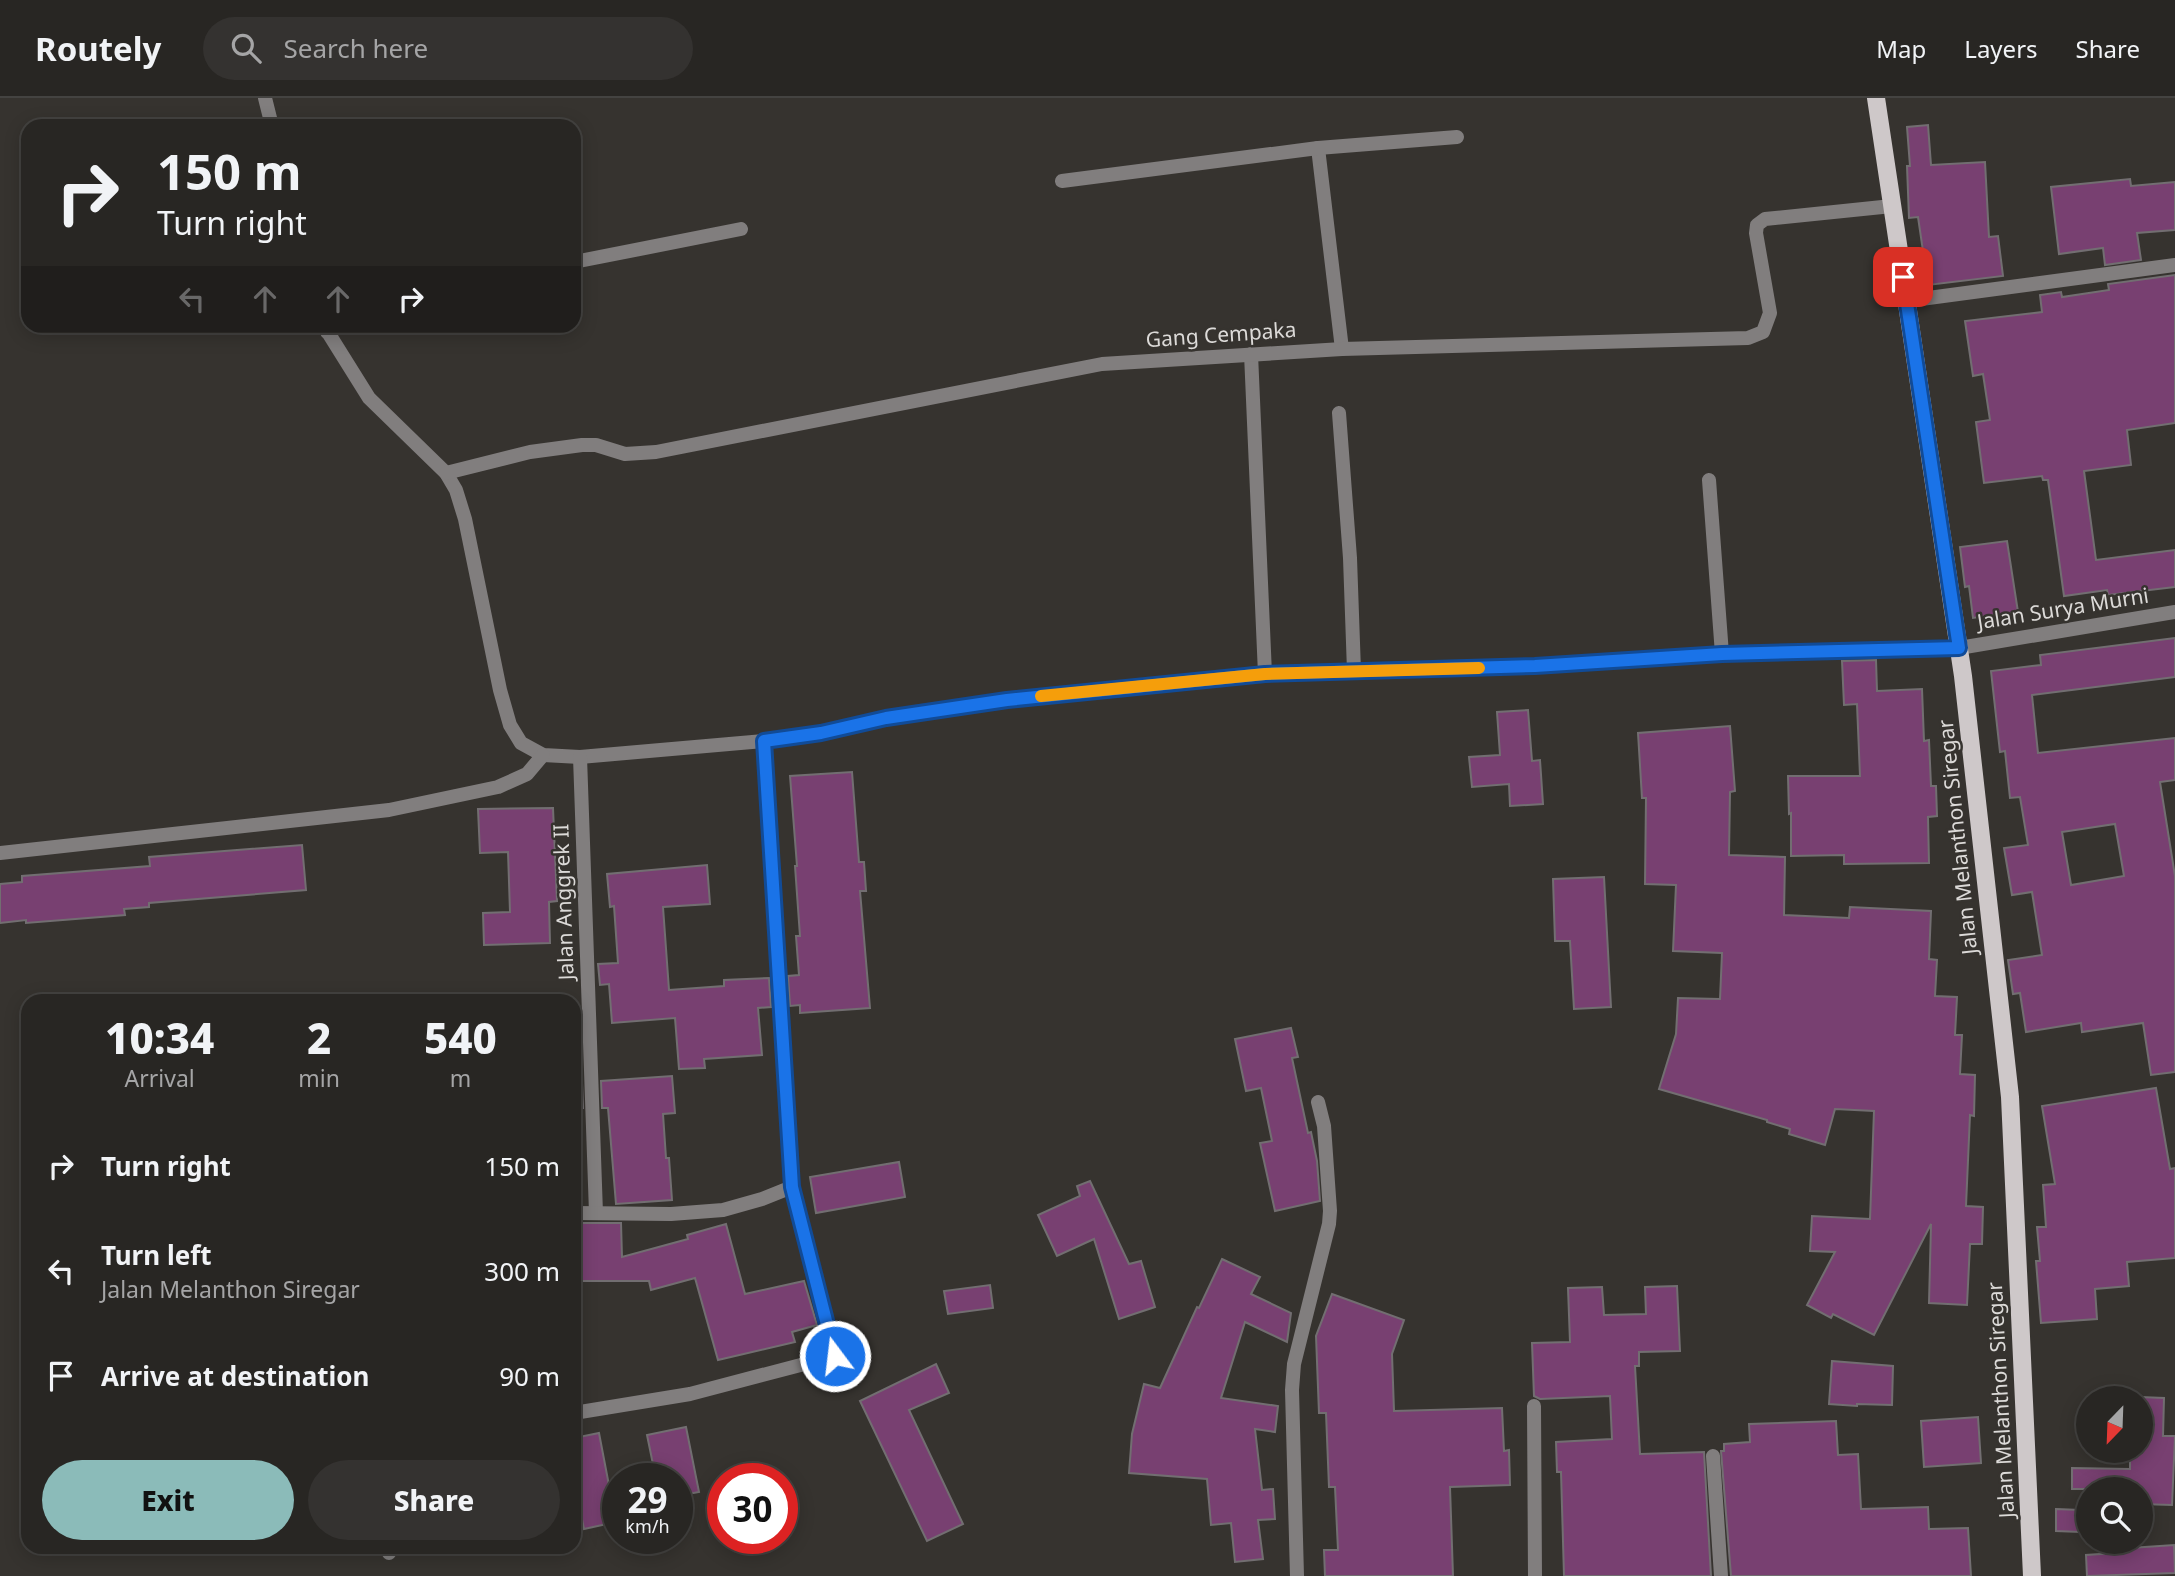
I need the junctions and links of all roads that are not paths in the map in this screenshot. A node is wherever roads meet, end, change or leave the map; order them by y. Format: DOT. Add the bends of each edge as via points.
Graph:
graph roads {
  1 [pos="265,98"];
  2 [pos="1876,98"];
  3 [pos="270,119"];
  4 [pos="1457,137"];
  5 [pos="1318,148"];
  6 [pos="1062,181"];
  7 [pos="1892,206"];
  8 [pos="741,229"];
  9 [pos="581,261"];
  10 [pos="2175,265"];
  11 [pos="1906,301"];
  12 [pos="328,333"];
  13 [pos="1342,349"];
  14 [pos="1251,354"];
  15 [pos="1339,413"];
  16 [pos="446,472"];
  17 [pos="1709,480"];
  18 [pos="2175,612"];
  19 [pos="1959,648"];
  20 [pos="1722,654"];
  21 [pos="1354,671"];
  22 [pos="1265,674"];
  23 [pos="764,741"];
  24 [pos="543,755"];
  25 [pos="580,757"];
  26 [pos="0,853"];
  27 [pos="1318,1102"];
  28 [pos="792,1187"];
  29 [pos="581,1213"];
  30 [pos="596,1213"];
  31 [pos="1534,1406"];
  32 [pos="581,1412"];
  33 [pos="1713,1456"];
  34 [pos="1297,1576"];
  35 [pos="1535,1576"];
  36 [pos="1721,1576"];
  37 [pos="2032,1576"];
  1 -- 3 [label="street"];
  2 -- 7 [label="main road, Jalan Melanthon Siregar"];
  4 -- 5 [label="street"];
  5 -- 6 [label="street"];
  5 -- 13 [label="street"];
  7 -- 11 [label="main road, Jalan Melanthon Siregar"];
  7 -- 13 [label="street, Gang Cempaka" via="1765,219 1758,225 1770,313 1763,332 1748,338"];
  8 -- 9 [label="street"];
  10 -- 11 [label="street"];
  11 -- 19 [label="main road, Jalan Melanthon Siregar"];
  12 -- 16 [label="street" via="369,398"];
  13 -- 14 [label="street, Gang Cempaka"];
  14 -- 16 [label="street, Gang Cempaka" via="1102,363 656,452 625,454 582,445"];
  14 -- 22 [label="street"];
  15 -- 21 [label="street"];
  16 -- 24 [label="street" via="465,519 510,725 521,743"];
  17 -- 20 [label="street"];
  18 -- 19 [label="street, Jalan Surya Murni"];
  19 -- 20 [label="street, Jalan Surya Murni"];
  19 -- 37 [label="main road, Jalan Melanthon Siregar" via="2010,1097"];
  20 -- 21 [label="street, Jalan Surya Murni"];
  21 -- 22 [label="street, Jalan Surya Murni"];
  22 -- 23 [label="street, Jalan Surya Murni" via="1007,700"];
  23 -- 25 [label="street, Jalan Surya Murni"];
  23 -- 28 [label="street"];
  24 -- 25 [label="street, Jalan Surya Murni"];
  24 -- 26 [label="street" via="527,774 498,788 388,810"];
  25 -- 30 [label="street, Jalan Anggrek II"];
  27 -- 34 [label="street" via="1330,1211 1294,1364"];
  28 -- 30 [label="street" via="723,1210"];
  28 -- 32 [label="street" via="835,1356 690,1394"];
  29 -- 30 [label="street"];
  31 -- 35 [label="street"];
  33 -- 36 [label="street"];
}
